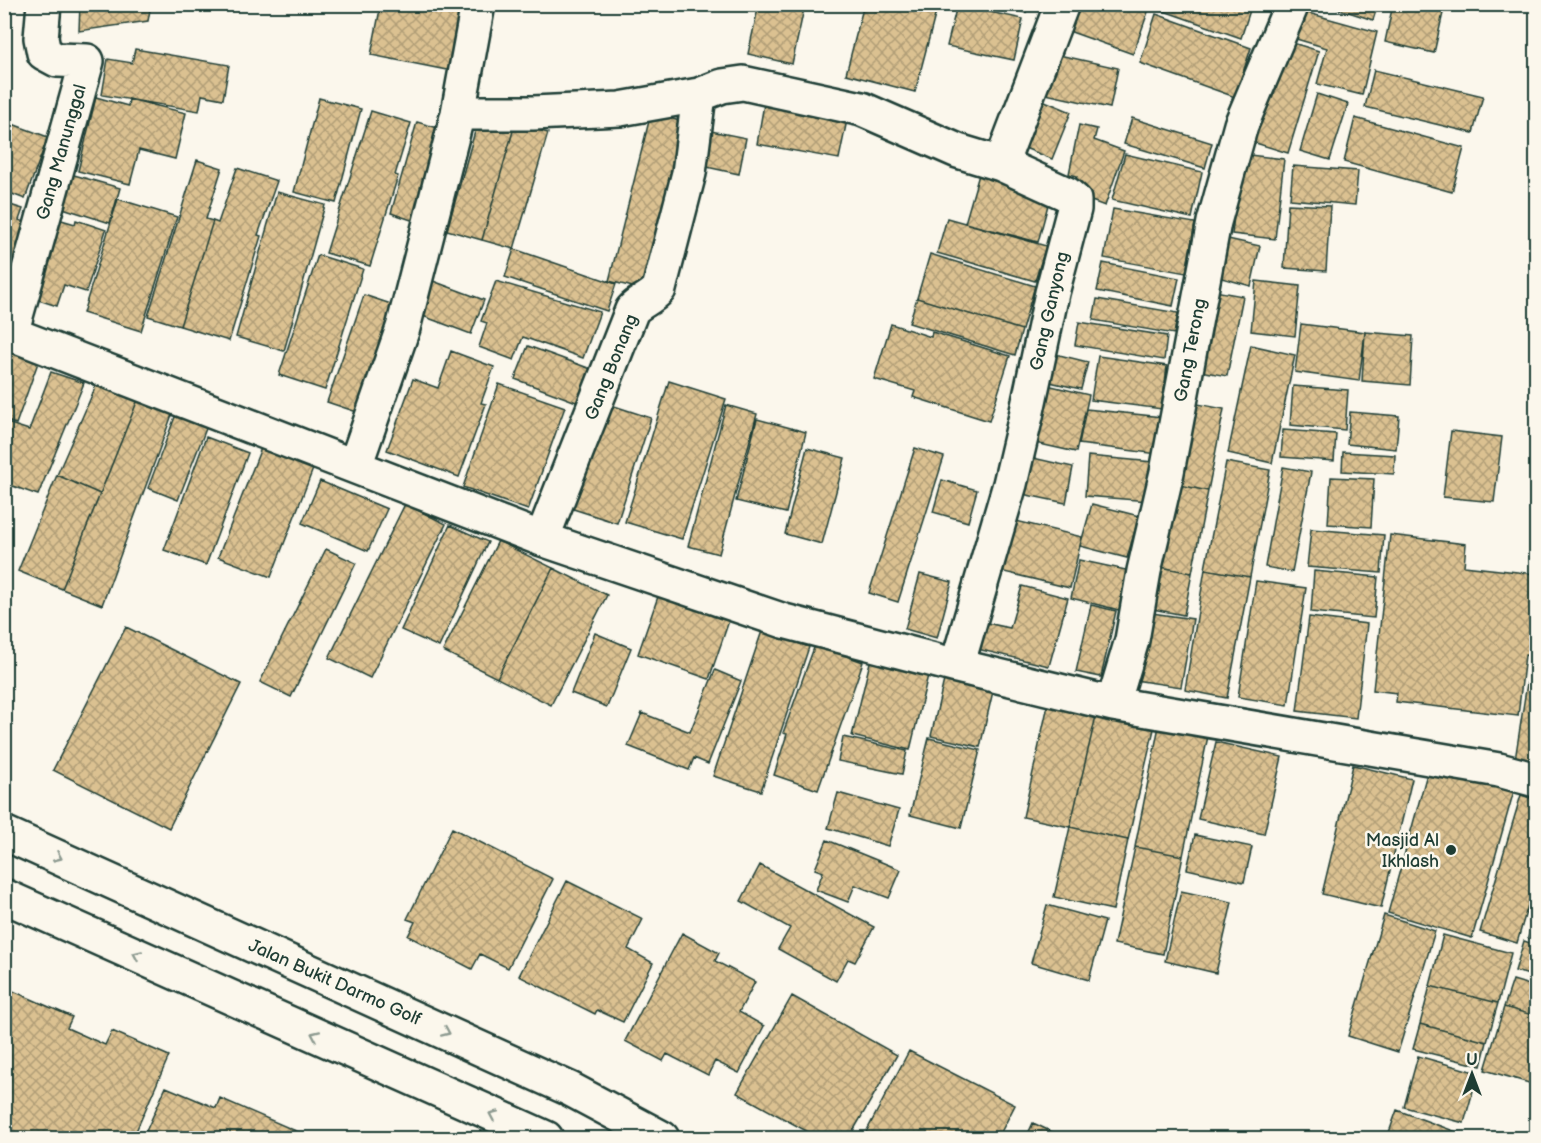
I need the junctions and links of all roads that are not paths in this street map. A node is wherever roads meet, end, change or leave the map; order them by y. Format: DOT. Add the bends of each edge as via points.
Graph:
graph roads {
  1 [pos="44,4"];
  2 [pos="478,4"];
  3 [pos="1062,4"];
  4 [pos="1292,4"];
  5 [pos="699,94"];
  6 [pos="459,113"];
  7 [pos="1000,165"];
  8 [pos="8,332"];
  9 [pos="355,466"];
  10 [pos="542,540"];
  11 [pos="957,666"];
  12 [pos="1113,704"];
  13 [pos="1536,780"];
  14 [pos="4,833"];
  15 [pos="4,896"];
  16 [pos="546,1138"];
  17 [pos="662,1138"];
  1 -- 8 [label="street, Gang Manunggal" via="44,53 57,60 87,61"];
  2 -- 6 [label="street"];
  3 -- 7 [label="street"];
  4 -- 12 [label="street, Gang Terong" via="1241,125 1214,222 1167,472 1132,639"];
  5 -- 6 [label="street, Gang Ganyong" via="620,109"];
  5 -- 7 [label="street, Gang Ganyong" via="743,83 862,109"];
  5 -- 10 [label="street, Gang Bonang" via="689,173 659,289 632,310"];
  6 -- 9 [label="street" via="403,327"];
  7 -- 11 [label="street, Gang Ganyong" via="1067,194 1074,200 1074,209 1010,484"];
  8 -- 9 [label="street"];
  9 -- 10 [label="street"];
  10 -- 11 [label="street" via="784,621"];
  11 -- 12 [label="street"];
  12 -- 13 [label="street" via="1499,770"];
  14 -- 17 [label="street, Jalan Bukit Darmo Golf, one-way" via="570,1089"];
  16 -- 15 [label="street, one-way"];
}
